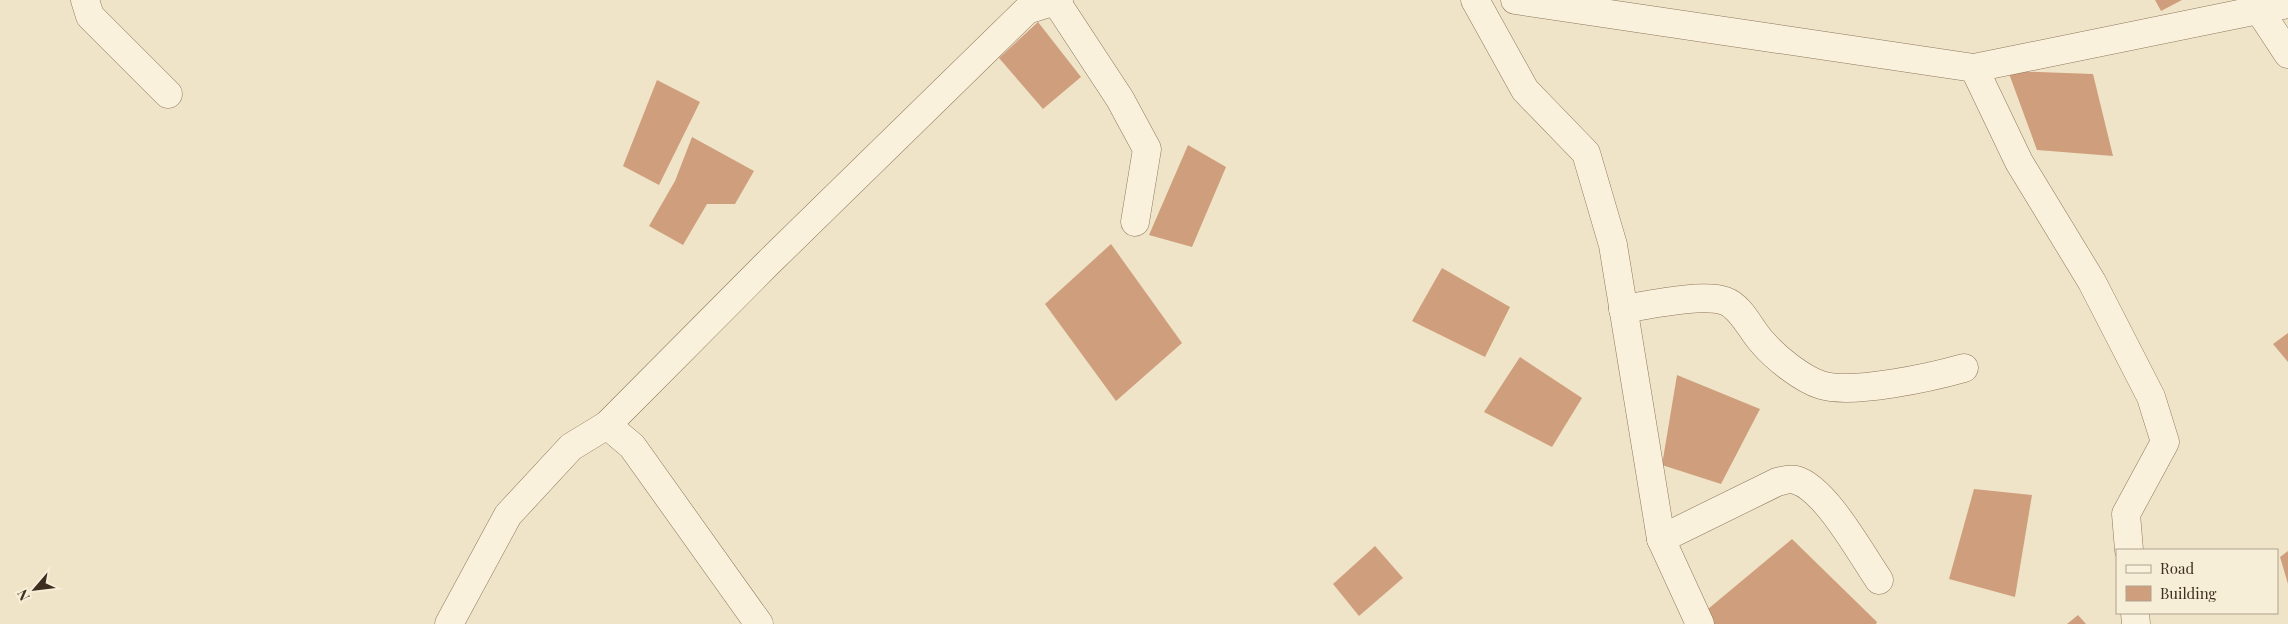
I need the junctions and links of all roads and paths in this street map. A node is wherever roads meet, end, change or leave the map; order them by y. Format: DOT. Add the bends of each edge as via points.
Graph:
graph roads {
  1 [pos="85,0"];
  2 [pos="1057,0"];
  3 [pos="1475,0"];
  4 [pos="1515,0"];
  5 [pos="2288,4"];
  6 [pos="2259,10"];
  7 [pos="2288,54"];
  8 [pos="1974,68"];
  9 [pos="168,94"];
  10 [pos="1135,222"];
  11 [pos="1623,309"];
  12 [pos="1964,368"];
  13 [pos="607,425"];
  14 [pos="1661,539"];
  15 [pos="2129,549"];
  16 [pos="1880,580"];
  17 [pos="449,624"];
  18 [pos="759,624"];
  19 [pos="1700,624"];
  1 -- 9 [label="street" via="90,16"];
  2 -- 10 [label="street" via="1120,99 1147,149"];
  2 -- 13 [label="street" via="1027,10"];
  3 -- 11 [label="street" via="1525,90 1586,153 1613,245"];
  4 -- 8 [label="street"];
  5 -- 6 [label="street"];
  6 -- 7 [label="street"];
  6 -- 8 [label="street"];
  8 -- 15 [label="street" via="2019,162 2092,282 2151,396 2166,442 2126,514"];
  11 -- 12 [label="street" via="1711,297 1727,302 1762,343 1790,367 1821,385 1853,388 1932,377"];
  11 -- 14 [label="street"];
  13 -- 17 [label="street" via="570,447 508,515"];
  13 -- 18 [label="street" via="632,446"];
  14 -- 16 [label="street" via="1777,482 1794,479 1808,486 1827,503"];
  14 -- 19 [label="street"];
}
